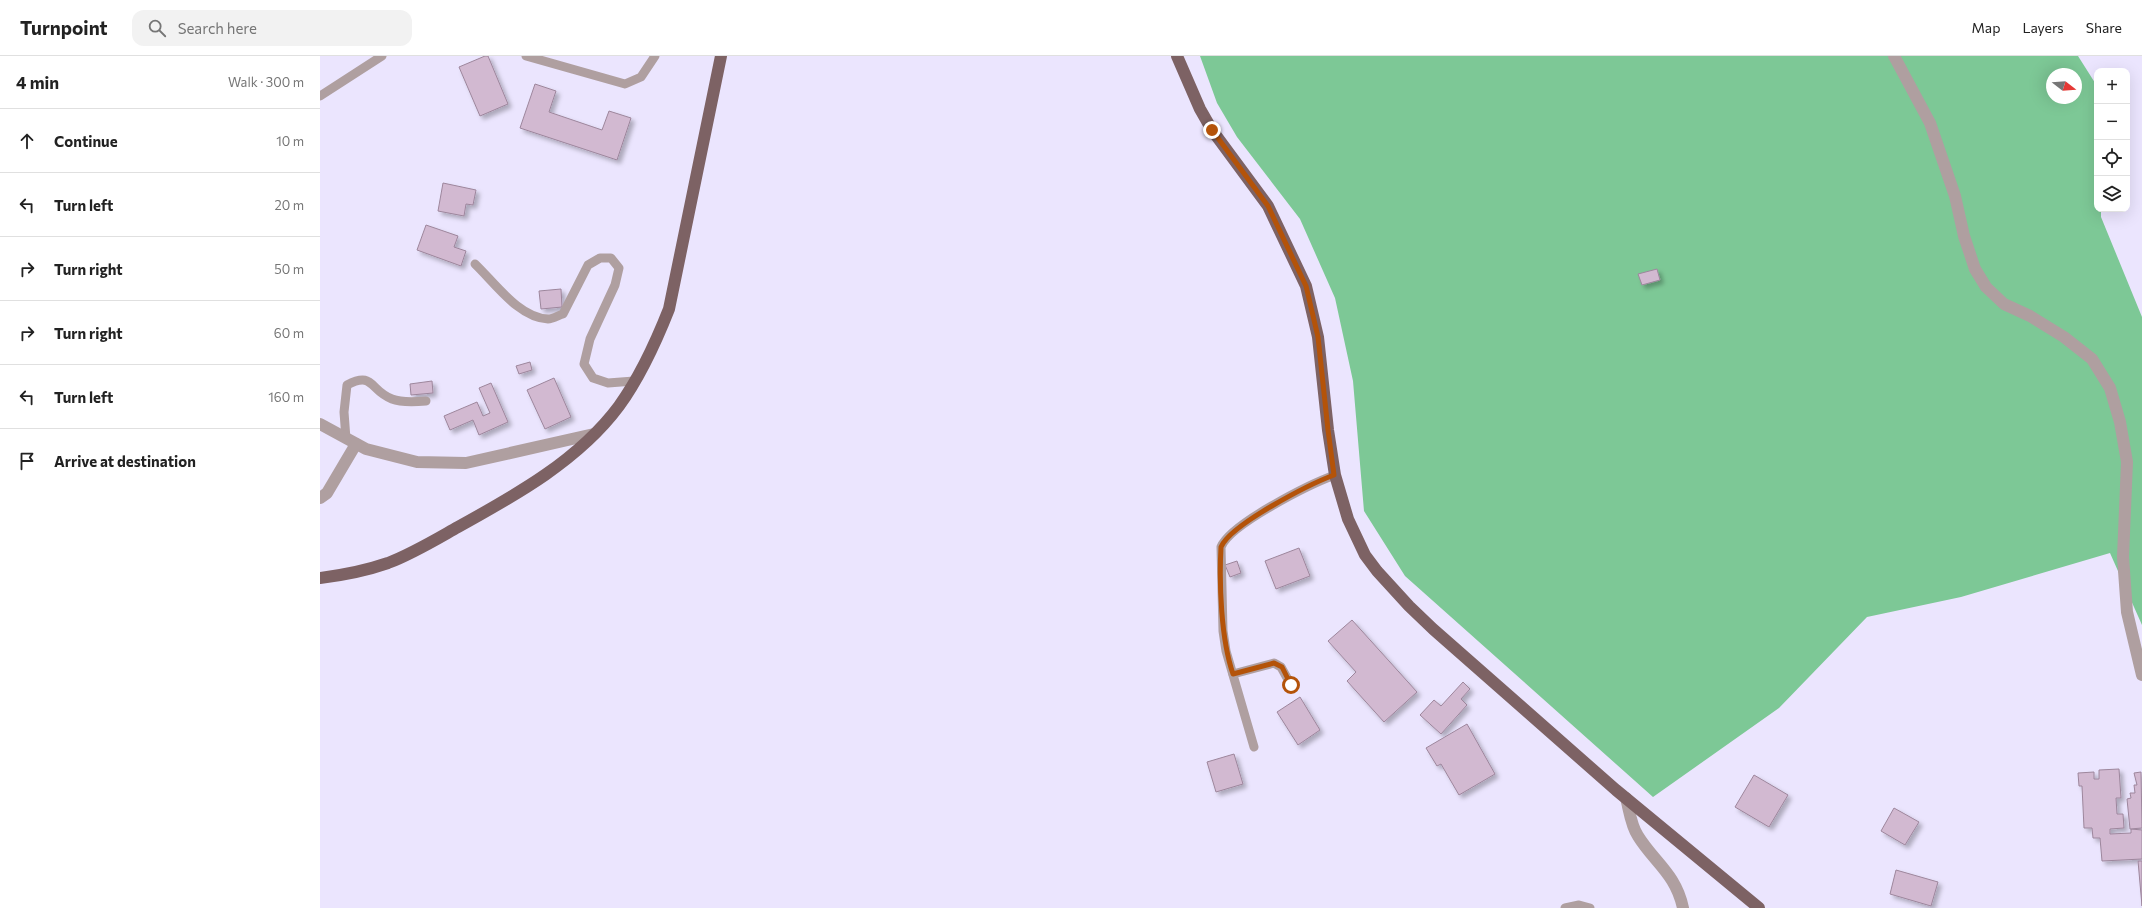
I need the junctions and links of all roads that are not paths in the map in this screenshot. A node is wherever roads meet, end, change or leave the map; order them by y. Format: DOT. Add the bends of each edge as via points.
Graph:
graph roads {
  1 [pos="382,56"];
  2 [pos="526,56"];
  3 [pos="563,56"];
  4 [pos="655,56"];
  5 [pos="721,56"];
  6 [pos="1178,56"];
  7 [pos="1894,56"];
  8 [pos="560,66"];
  9 [pos="320,96"];
  10 [pos="476,264"];
  11 [pos="634,381"];
  12 [pos="426,401"];
  13 [pos="320,424"];
  14 [pos="594,434"];
  15 [pos="351,442"];
  16 [pos="1334,475"];
  17 [pos="320,498"];
  18 [pos="320,578"];
  19 [pos="1233,674"];
  20 [pos="2142,675"];
  21 [pos="1291,685"];
  22 [pos="1254,747"];
  23 [pos="1626,798"];
  24 [pos="1565,908"];
  25 [pos="1590,908"];
  26 [pos="1682,908"];
  27 [pos="1759,908"];
  1 -- 9 [label="lane"];
  2 -- 8 [label="lane"];
  3 -- 8 [label="lane"];
  4 -- 8 [label="lane" via="641,77 625,84"];
  5 -- 11 [label="main road" via="669,309 660,333"];
  6 -- 16 [label="main road" via="1200,109 1212,130 1268,206 1306,286 1318,337"];
  7 -- 20 [label="street" via="1930,123 1955,196 1975,269 1986,287 2004,304 2047,326 2092,359 2110,388 2120,422 2127,462 2122,557 2127,612"];
  10 -- 11 [label="lane" via="517,305 533,316 550,319 563,314 588,266 600,258 611,258 619,268 615,285 590,339 584,364 593,378 608,382"];
  11 -- 14 [label="main road" via="619,405"];
  12 -- 15 [label="lane" via="392,400 379,392 369,381 359,379 347,385 344,412"];
  13 -- 15 [label="street"];
  14 -- 15 [label="street" via="466,463 417,462 366,449"];
  14 -- 18 [label="main road" via="515,495 420,548 357,573"];
  15 -- 17 [label="street" via="327,493"];
  16 -- 19 [label="lane" via="1291,494 1224,541 1221,553 1224,631 1226,651"];
  16 -- 23 [label="main road" via="1348,519 1365,554 1404,601"];
  19 -- 21 [label="lane" via="1274,663 1282,667"];
  19 -- 22 [label="lane"];
  23 -- 26 [label="street" via="1637,835 1668,872"];
  23 -- 27 [label="main road"];
  24 -- 25 [label="lane" via="1579,905"];
}
